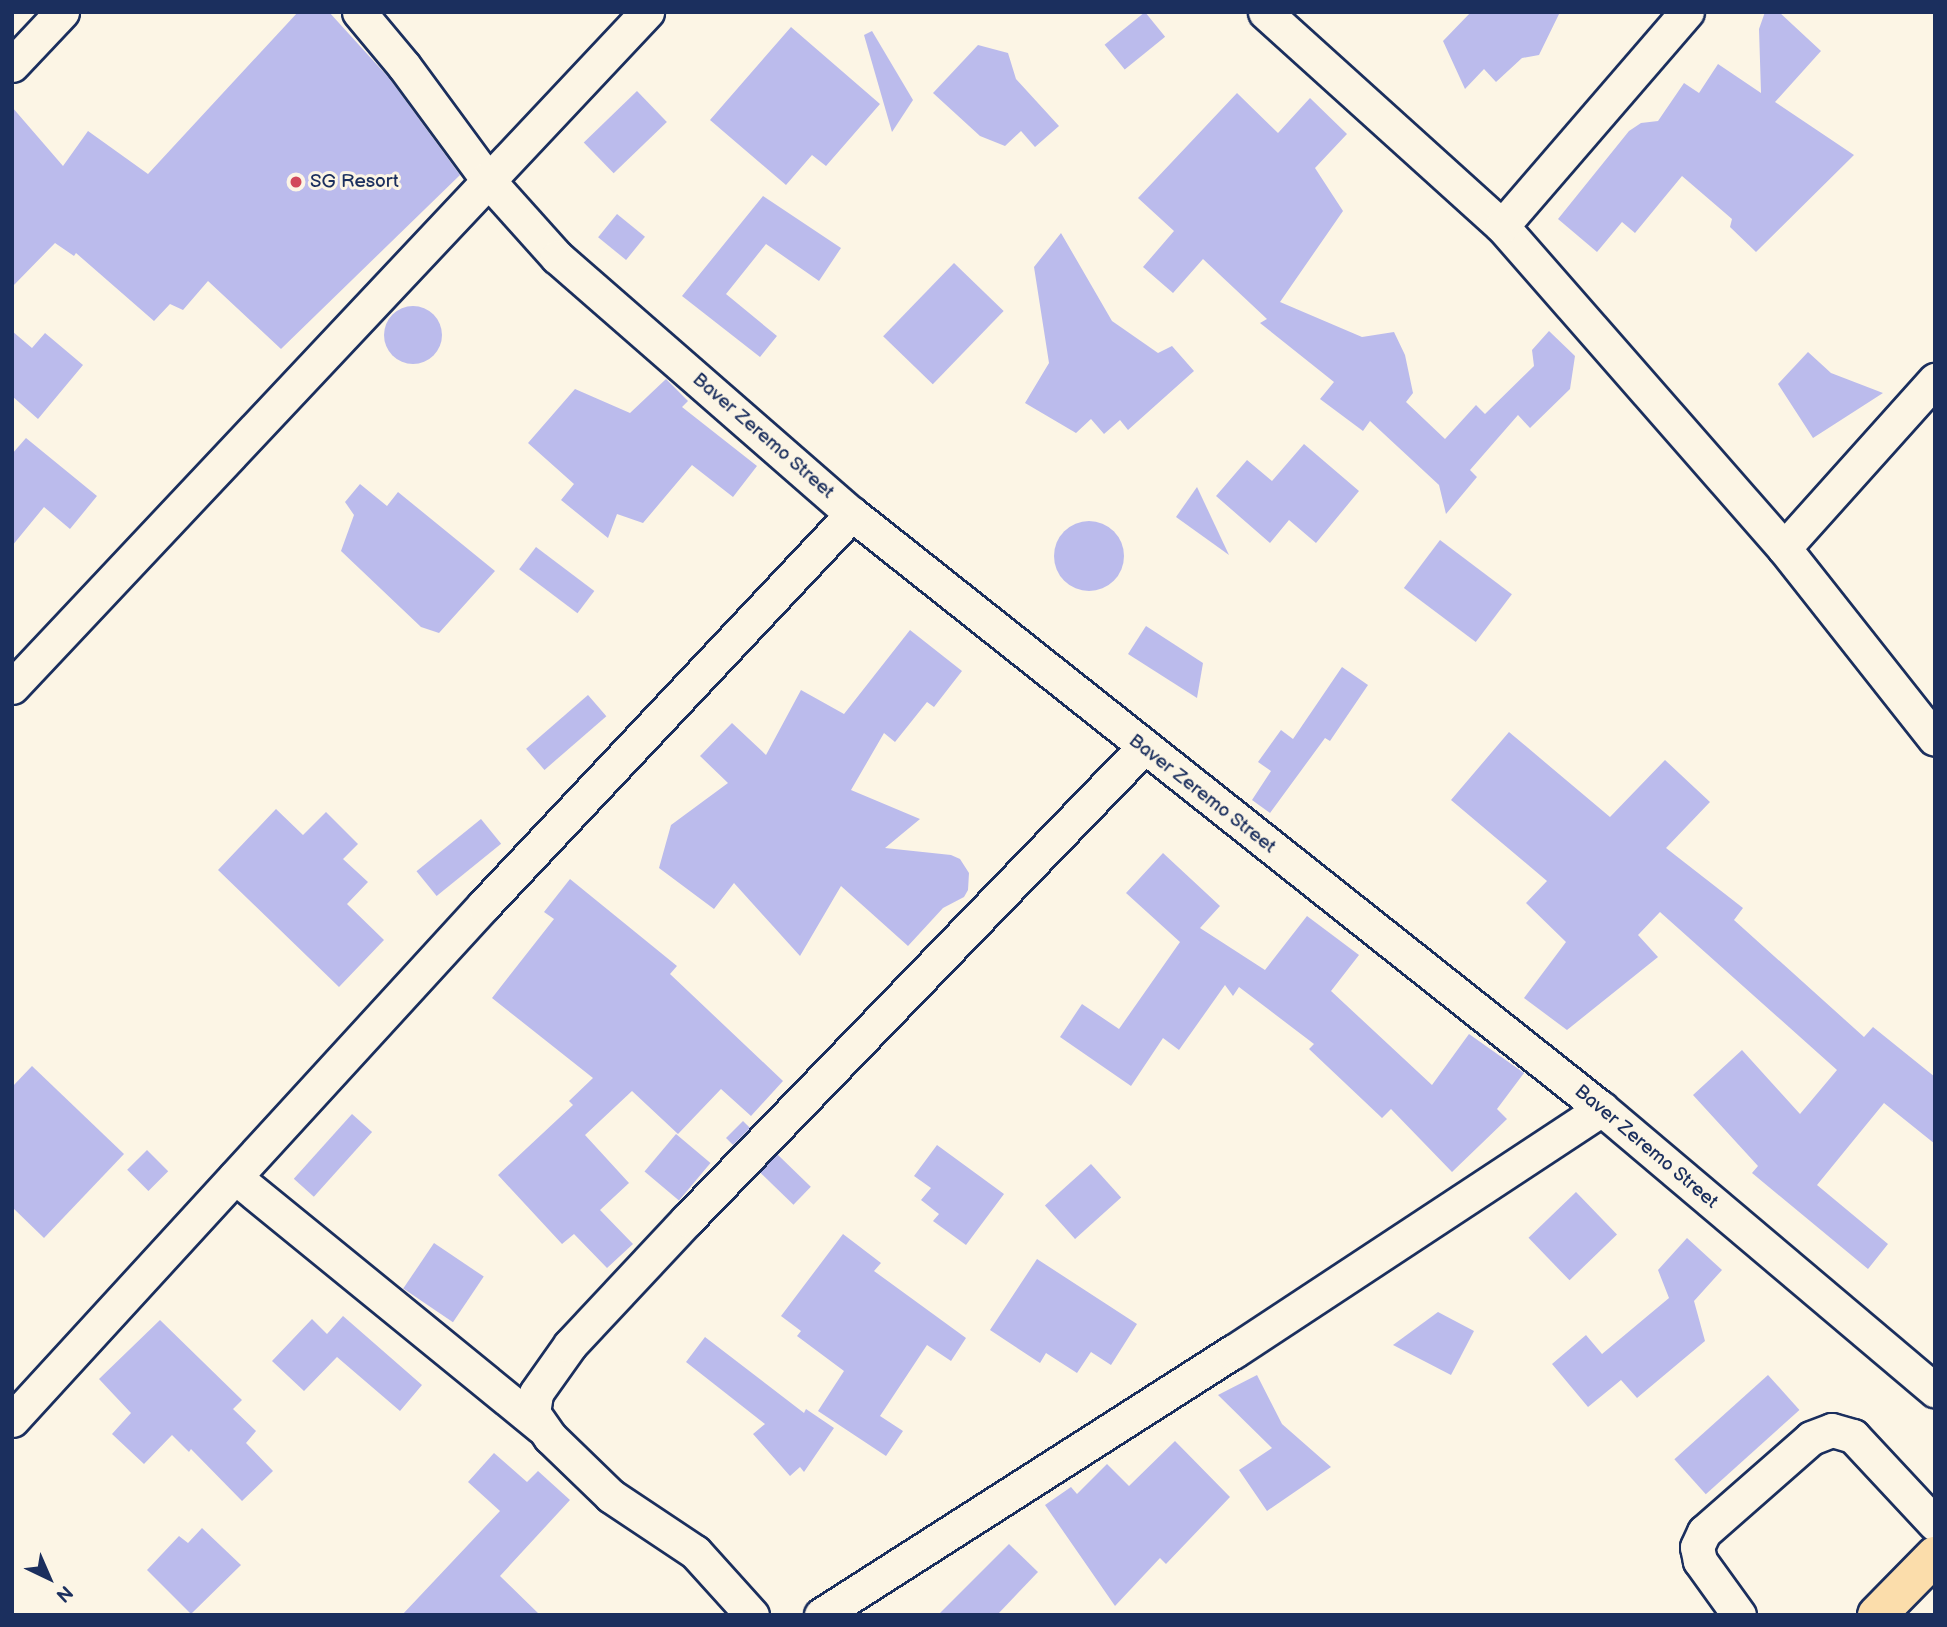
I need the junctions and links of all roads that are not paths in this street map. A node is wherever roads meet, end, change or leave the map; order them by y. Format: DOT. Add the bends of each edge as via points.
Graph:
graph roads {
  1 [pos="62,12"];
  2 [pos="359,12"];
  3 [pos="647,12"];
  4 [pos="1265,12"];
  5 [pos="1687,12"];
  6 [pos="12,65"];
  7 [pos="486,179"];
  8 [pos="1502,226"];
  9 [pos="1935,380"];
  10 [pos="852,514"];
  11 [pos="1784,548"];
  12 [pos="12,687"];
  13 [pos="1935,739"];
  14 [pos="1144,747"];
  15 [pos="1602,1109"];
  16 [pos="235,1177"];
  17 [pos="1935,1390"];
  18 [pos="12,1420"];
  19 [pos="541,1427"];
  20 [pos="1935,1524"];
  21 [pos="1935,1556"];
  22 [pos="752,1615"];
  23 [pos="821,1615"];
  24 [pos="1739,1615"];
  25 [pos="1877,1615"];
  1 -- 6 [label="street"];
  2 -- 7 [label="street, Baver Zeremo Street"];
  3 -- 7 [label="street"];
  4 -- 8 [label="street"];
  5 -- 8 [label="street"];
  7 -- 10 [label="street, Baver Zeremo Street" via="557,257"];
  7 -- 12 [label="street"];
  8 -- 11 [label="street"];
  9 -- 11 [label="street"];
  10 -- 14 [label="street, Baver Zeremo Street"];
  10 -- 16 [label="street"];
  11 -- 13 [label="street"];
  14 -- 15 [label="street, Baver Zeremo Street"];
  14 -- 19 [label="street" via="570,1345 536,1393 533,1413"];
  15 -- 17 [label="street, Baver Zeremo Street"];
  15 -- 23 [label="street"];
  16 -- 18 [label="street"];
  16 -- 19 [label="street"];
  19 -- 22 [label="street" via="611,1496 695,1552"];
  20 -- 24 [label="street" via="1853,1436 1832,1430 1811,1438 1703,1532 1697,1547 1700,1561"];
  21 -- 25 [label="main road"];
}
